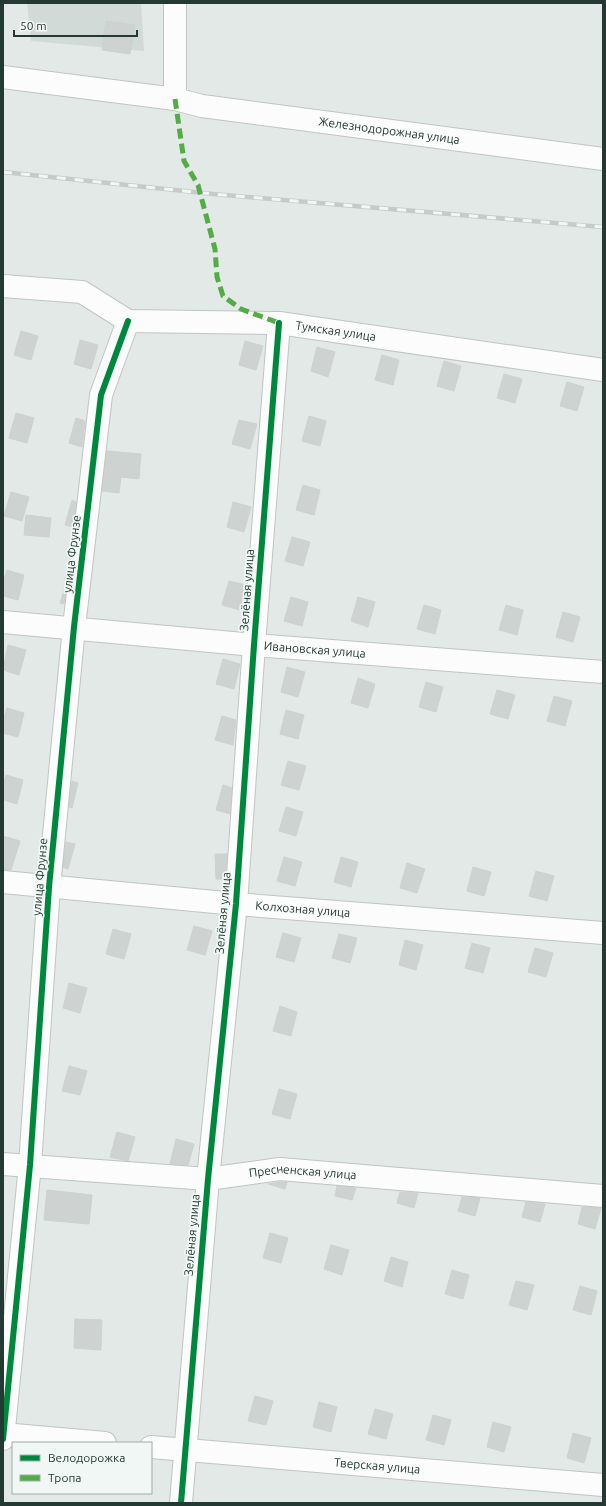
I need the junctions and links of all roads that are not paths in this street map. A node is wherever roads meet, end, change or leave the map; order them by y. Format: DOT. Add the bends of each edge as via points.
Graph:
graph roads {
  1 [pos="174,3"];
  2 [pos="3,77"];
  3 [pos="175,99"];
  4 [pos="603,159"];
  5 [pos="3,286"];
  6 [pos="128,321"];
  7 [pos="279,323"];
  8 [pos="603,370"];
  9 [pos="3,622"];
  10 [pos="74,627"];
  11 [pos="254,645"];
  12 [pos="603,672"];
  13 [pos="3,882"];
  14 [pos="49,887"];
  15 [pos="236,904"];
  16 [pos="603,933"];
  17 [pos="3,1164"];
  18 [pos="30,1166"];
  19 [pos="208,1179"];
  20 [pos="603,1196"];
  21 [pos="3,1434"];
  22 [pos="3,1440"];
  23 [pos="94,1442"];
  24 [pos="152,1447"];
  25 [pos="184,1449"];
  26 [pos="603,1485"];
  27 [pos="181,1503"];
  1 -- 3 [label="street"];
  2 -- 3 [label="street, Железнодорожная улица"];
  3 -- 4 [label="street, Железнодорожная улица" via="210,107"];
  5 -- 6 [label="street" via="82,292"];
  6 -- 7 [label="street, Тумская улица"];
  6 -- 10 [label="street, улица Фрунзе" via="101,396"];
  7 -- 8 [label="street, Тумская улица"];
  7 -- 11 [label="street, Зелёная улица"];
  9 -- 10 [label="street, Ивановская улица"];
  10 -- 11 [label="street, Ивановская улица"];
  10 -- 14 [label="street, улица Фрунзе"];
  11 -- 12 [label="street, Ивановская улица"];
  11 -- 15 [label="street, Зелёная улица"];
  13 -- 14 [label="street, Колхозная улица"];
  14 -- 15 [label="street, Колхозная улица"];
  14 -- 18 [label="street, улица Фрунзе"];
  15 -- 16 [label="street, Колхозная улица"];
  15 -- 19 [label="street, Зелёная улица"];
  17 -- 18 [label="street, Пресненская улица"];
  18 -- 19 [label="street, Пресненская улица"];
  18 -- 21 [label="street, улица Фрунзе"];
  19 -- 20 [label="street, Пресненская улица" via="280,1169"];
  19 -- 25 [label="street, Зелёная улица"];
  21 -- 22 [label="street, улица Фрунзе"];
  21 -- 23 [label="street"];
  24 -- 25 [label="street, Тверская улица"];
  25 -- 26 [label="street, Тверская улица"];
  25 -- 27 [label="street, Зелёная улица"];
}
